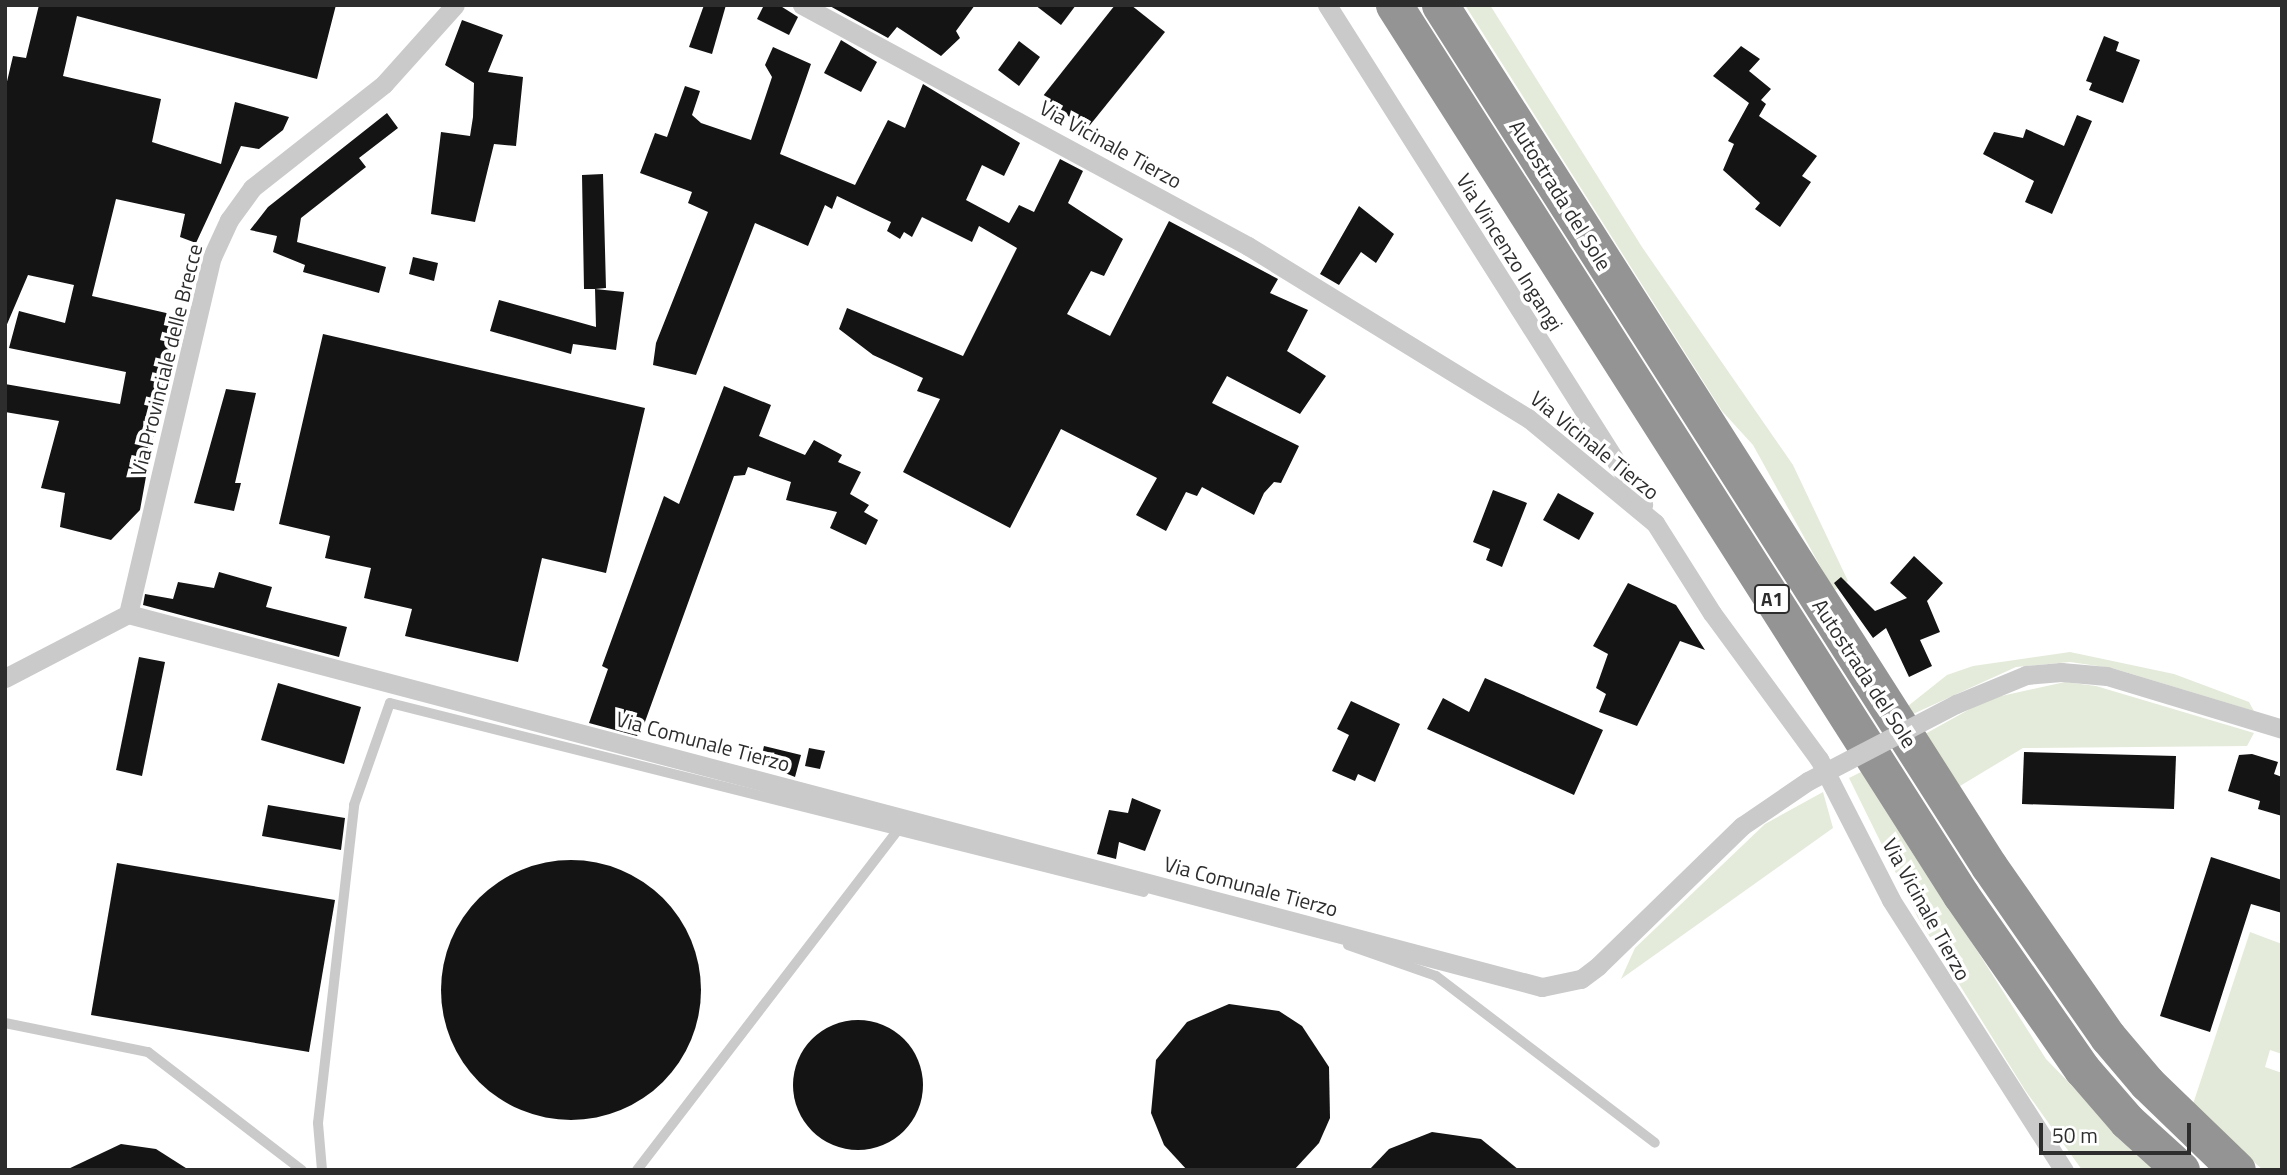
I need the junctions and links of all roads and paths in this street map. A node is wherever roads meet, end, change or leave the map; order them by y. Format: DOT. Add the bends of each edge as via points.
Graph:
graph roads {
  1 [pos="455,5"];
  2 [pos="802,5"];
  3 [pos="1327,5"];
  4 [pos="1394,5"];
  5 [pos="1440,5"];
  6 [pos="1655,523"];
  7 [pos="128,614"];
  8 [pos="5,678"];
  9 [pos="2282,729"];
  10 [pos="897,831"];
  11 [pos="5,1023"];
  12 [pos="1655,1143"];
  13 [pos="302,1170"];
  14 [pos="322,1170"];
  15 [pos="637,1170"];
  16 [pos="2064,1170"];
  17 [pos="2181,1170"];
  18 [pos="2237,1170"];
  1 -- 7 [label="street, Via Provinciale delle Brecce" via="384,84 253,188 229,220 212,257"];
  2 -- 6 [label="street, Via Vicinale Tierzo" via="1259,253 1528,418"];
  3 -- 6 [label="street, Via Vincenzo Ingangi"];
  4 -- 17 [label="highway, Autostrada del Sole / A1" via="1961,895 2082,1069 2127,1121"];
  5 -- 18 [label="highway, Autostrada del Sole / A1" via="1989,866 2108,1037 2147,1083"];
  6 -- 16 [label="street, Via Vicinale Tierzo" via="1712,613 1819,759 1903,921"];
  7 -- 8 [label="street"];
  7 -- 9 [label="street, Via Comunale Tierzo, bridge" via="1542,987 1581,979 1598,966 1742,827 1808,780 1955,704 2026,675 2107,676"];
  10 -- 12 [label="lane" via="1320,935 1436,976"];
  10 -- 14 [label="lane" via="390,703 354,806 318,1123"];
  10 -- 15 [label="lane"];
  11 -- 13 [label="lane" via="148,1052"];
}
